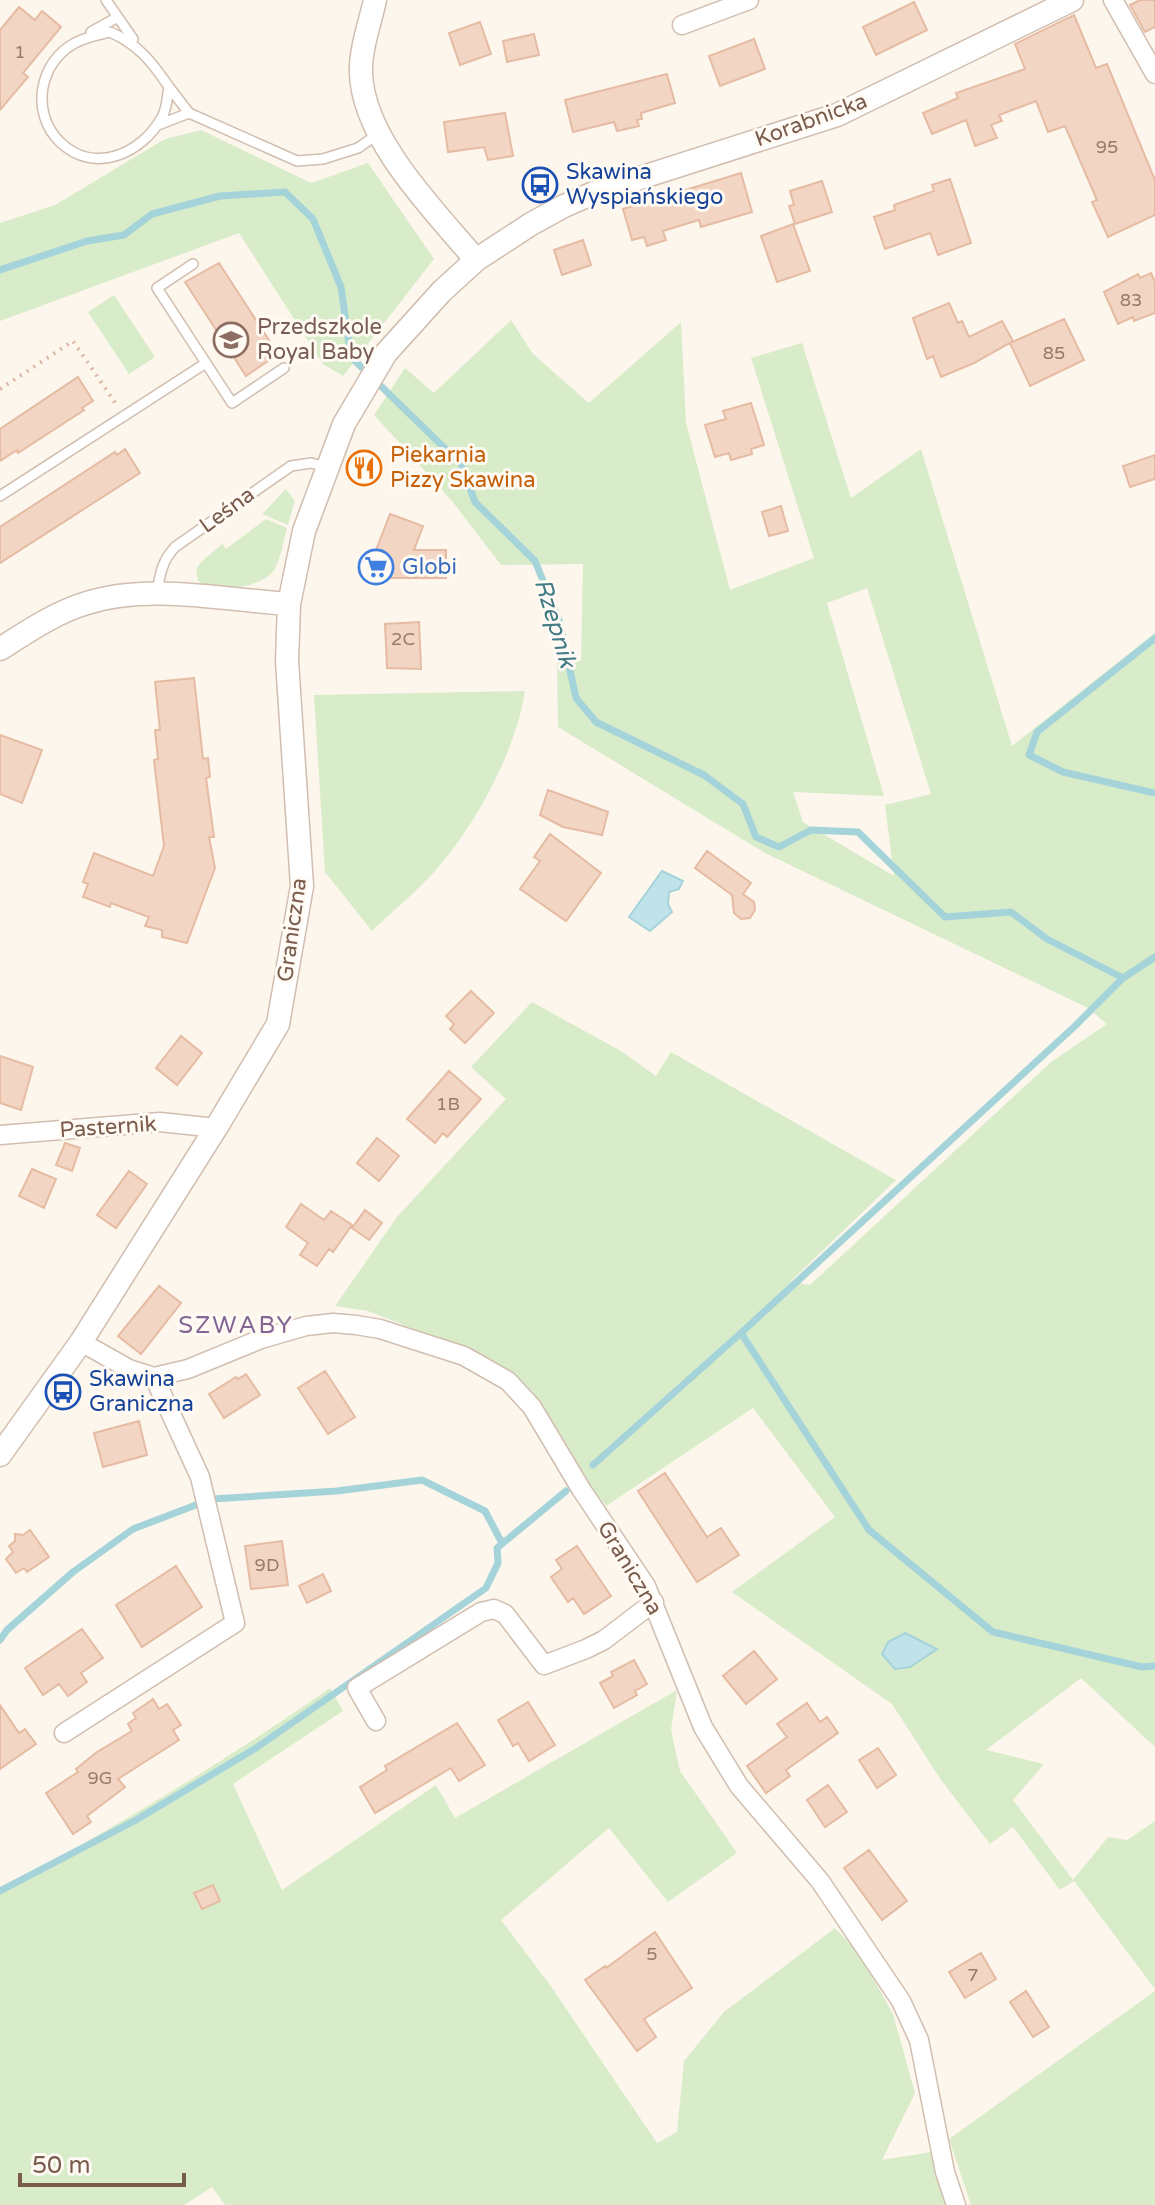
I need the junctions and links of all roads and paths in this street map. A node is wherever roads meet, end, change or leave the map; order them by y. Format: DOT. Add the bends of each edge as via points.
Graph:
graph roads {
  1 [pos="106,0"];
  2 [pos="375,0"];
  3 [pos="749,0"];
  4 [pos="1072,0"];
  5 [pos="1113,0"];
  6 [pos="116,18"];
  7 [pos="682,25"];
  8 [pos="73,44"];
  9 [pos="142,51"];
  10 [pos="1155,74"];
  11 [pos="169,87"];
  12 [pos="189,113"];
  13 [pos="157,125"];
  14 [pos="378,134"];
  15 [pos="476,260"];
  16 [pos="193,264"];
  17 [pos="206,363"];
  18 [pos="284,368"];
  19 [pos="0,389"];
  20 [pos="124,416"];
  21 [pos="327,467"];
  22 [pos="0,496"];
  23 [pos="157,594"];
  24 [pos="289,604"];
  25 [pos="0,649"];
  26 [pos="216,1128"];
  27 [pos="0,1135"];
  28 [pos="81,1342"];
  29 [pos="154,1377"];
  30 [pos="0,1455"];
  31 [pos="654,1602"];
  32 [pos="376,1721"];
  33 [pos="64,1733"];
  34 [pos="956,2205"];
  1 -- 6 [label="lane"];
  2 -- 14 [label="street" via="361,71 366,105"];
  3 -- 7 [label="street"];
  4 -- 15 [label="street, Korabnicka" via="837,115 596,192"];
  5 -- 10 [label="street"];
  6 -- 8 [label="lane"];
  6 -- 9 [label="lane"];
  8 -- 9 [label="lane" via="110,32"];
  8 -- 13 [label="lane" via="52,63 41,89 45,118 60,142 76,153 116,157 146,140"];
  9 -- 11 [label="lane"];
  11 -- 12 [label="lane"];
  11 -- 13 [label="lane"];
  12 -- 13 [label="lane"];
  12 -- 14 [label="lane" via="297,161 358,148"];
  14 -- 15 [label="street"];
  15 -- 21 [label="street, Korabnicka" via="386,353 353,407"];
  16 -- 17 [label="lane" via="157,288"];
  17 -- 18 [label="lane" via="232,403"];
  17 -- 20 [label="lane"];
  19 -- 20 [label="path" via="73,341"];
  20 -- 22 [label="lane"];
  21 -- 23 [label="lane, Leśna" via="291,466 175,547 160,570"];
  21 -- 24 [label="street, Graniczna" via="304,531"];
  23 -- 24 [label="street"];
  23 -- 25 [label="street" via="85,603"];
  24 -- 26 [label="street, Graniczna" via="287,661 302,886 278,1024"];
  26 -- 27 [label="street, Pasternik" via="160,1122"];
  26 -- 28 [label="street, Graniczna"];
  28 -- 29 [label="street"];
  28 -- 30 [label="street, Graniczna"];
  29 -- 31 [label="street, Graniczna" via="261,1339 333,1323 380,1329 464,1356 508,1381 532,1407"];
  29 -- 33 [label="street" via="200,1477 235,1623"];
  31 -- 32 [label="street" via="604,1640 544,1665 505,1614 494,1609 481,1612 357,1688"];
  31 -- 34 [label="street, Graniczna" via="703,1727 739,1786 820,1881 901,2001 919,2040"];
}
